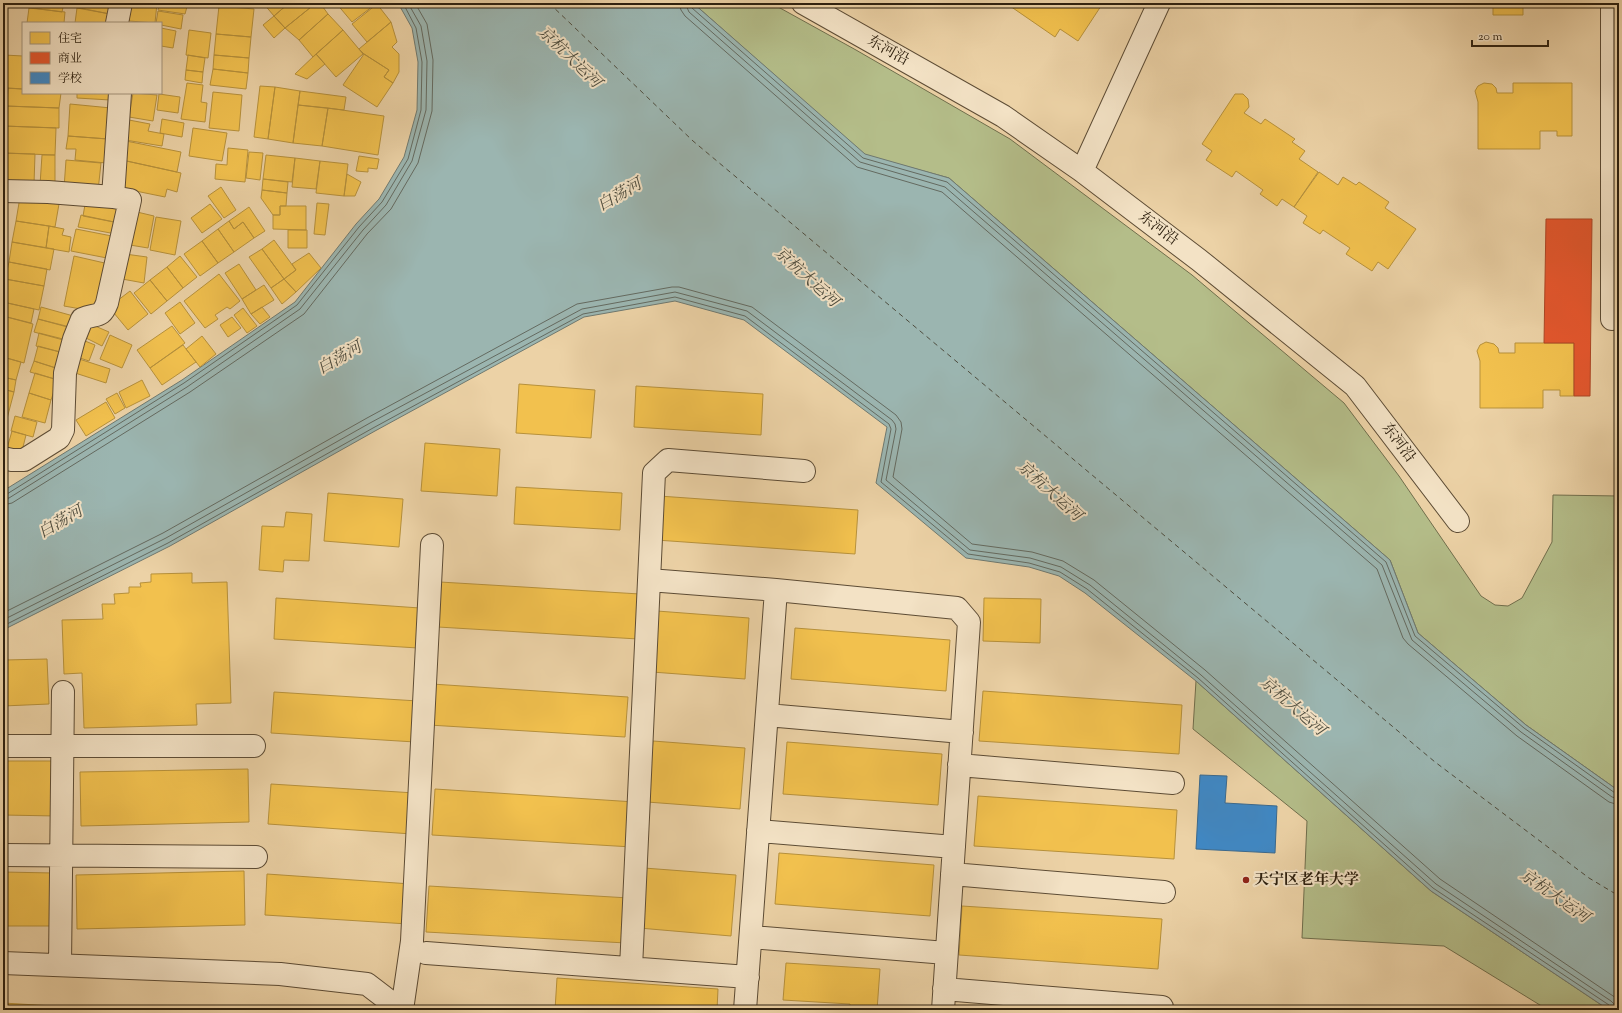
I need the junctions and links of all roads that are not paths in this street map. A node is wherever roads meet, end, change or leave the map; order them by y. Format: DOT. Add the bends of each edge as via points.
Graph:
graph roads {
  1 [pos="121,3"];
  2 [pos="803,3"];
  3 [pos="1159,3"];
  4 [pos="1612,3"];
  5 [pos="117,22"];
  6 [pos="120,94"];
  7 [pos="1082,171"];
  8 [pos="3,191"];
  9 [pos="113,197"];
  10 [pos="1612,319"];
  11 [pos="3,458"];
  12 [pos="804,471"];
  13 [pos="1458,521"];
  14 [pos="432,545"];
  15 [pos="649,580"];
  16 [pos="776,590"];
  17 [pos="63,692"];
  18 [pos="767,715"];
  19 [pos="962,732"];
  20 [pos="3,746"];
  21 [pos="63,746"];
  22 [pos="254,746"];
  23 [pos="959,765"];
  24 [pos="1173,782"];
  25 [pos="758,831"];
  26 [pos="954,847"];
  27 [pos="3,855"];
  28 [pos="61,856"];
  29 [pos="256,857"];
  30 [pos="952,874"];
  31 [pos="1164,892"];
  32 [pos="750,937"];
  33 [pos="426,953"];
  34 [pos="946,953"];
  35 [pos="3,963"];
  36 [pos="60,965"];
  37 [pos="631,968"];
  38 [pos="748,977"];
  39 [pos="943,1000"];
  40 [pos="1162,1007"];
  41 [pos="402,1010"];
  42 [pos="745,1010"];
  1 -- 5 [label="street"];
  2 -- 7 [label="street, 东河沿" via="1003,116"];
  3 -- 7 [label="street"];
  4 -- 10 [label="street"];
  6 -- 9 [label="street"];
  7 -- 13 [label="street, 东河沿" via="1199,260 1355,386"];
  8 -- 9 [label="street"];
  9 -- 11 [label="street" via="130,200 104,312 96,317 82,319 74,339 65,373 63,430 59,438 24,460"];
  12 -- 15 [label="street" via="668,460 654,473"];
  14 -- 41 [label="street" via="412,941"];
  15 -- 16 [label="street"];
  15 -- 37 [label="street"];
  16 -- 18 [label="street"];
  16 -- 19 [label="street" via="957,608 969,622"];
  17 -- 21 [label="street"];
  18 -- 19 [label="street"];
  18 -- 25 [label="street"];
  19 -- 23 [label="street"];
  20 -- 21 [label="street"];
  21 -- 22 [label="street"];
  21 -- 28 [label="street"];
  23 -- 24 [label="street"];
  23 -- 26 [label="street"];
  25 -- 26 [label="street"];
  25 -- 32 [label="street"];
  26 -- 30 [label="street"];
  27 -- 28 [label="street"];
  28 -- 29 [label="street"];
  28 -- 36 [label="street"];
  30 -- 31 [label="street"];
  30 -- 34 [label="street"];
  32 -- 34 [label="street"];
  32 -- 38 [label="street"];
  33 -- 37 [label="street"];
  34 -- 39 [label="street"];
  35 -- 36 [label="street"];
  36 -- 41 [label="street" via="280,974 366,984"];
  37 -- 38 [label="street"];
  38 -- 42 [label="street"];
  39 -- 40 [label="street"];
}
